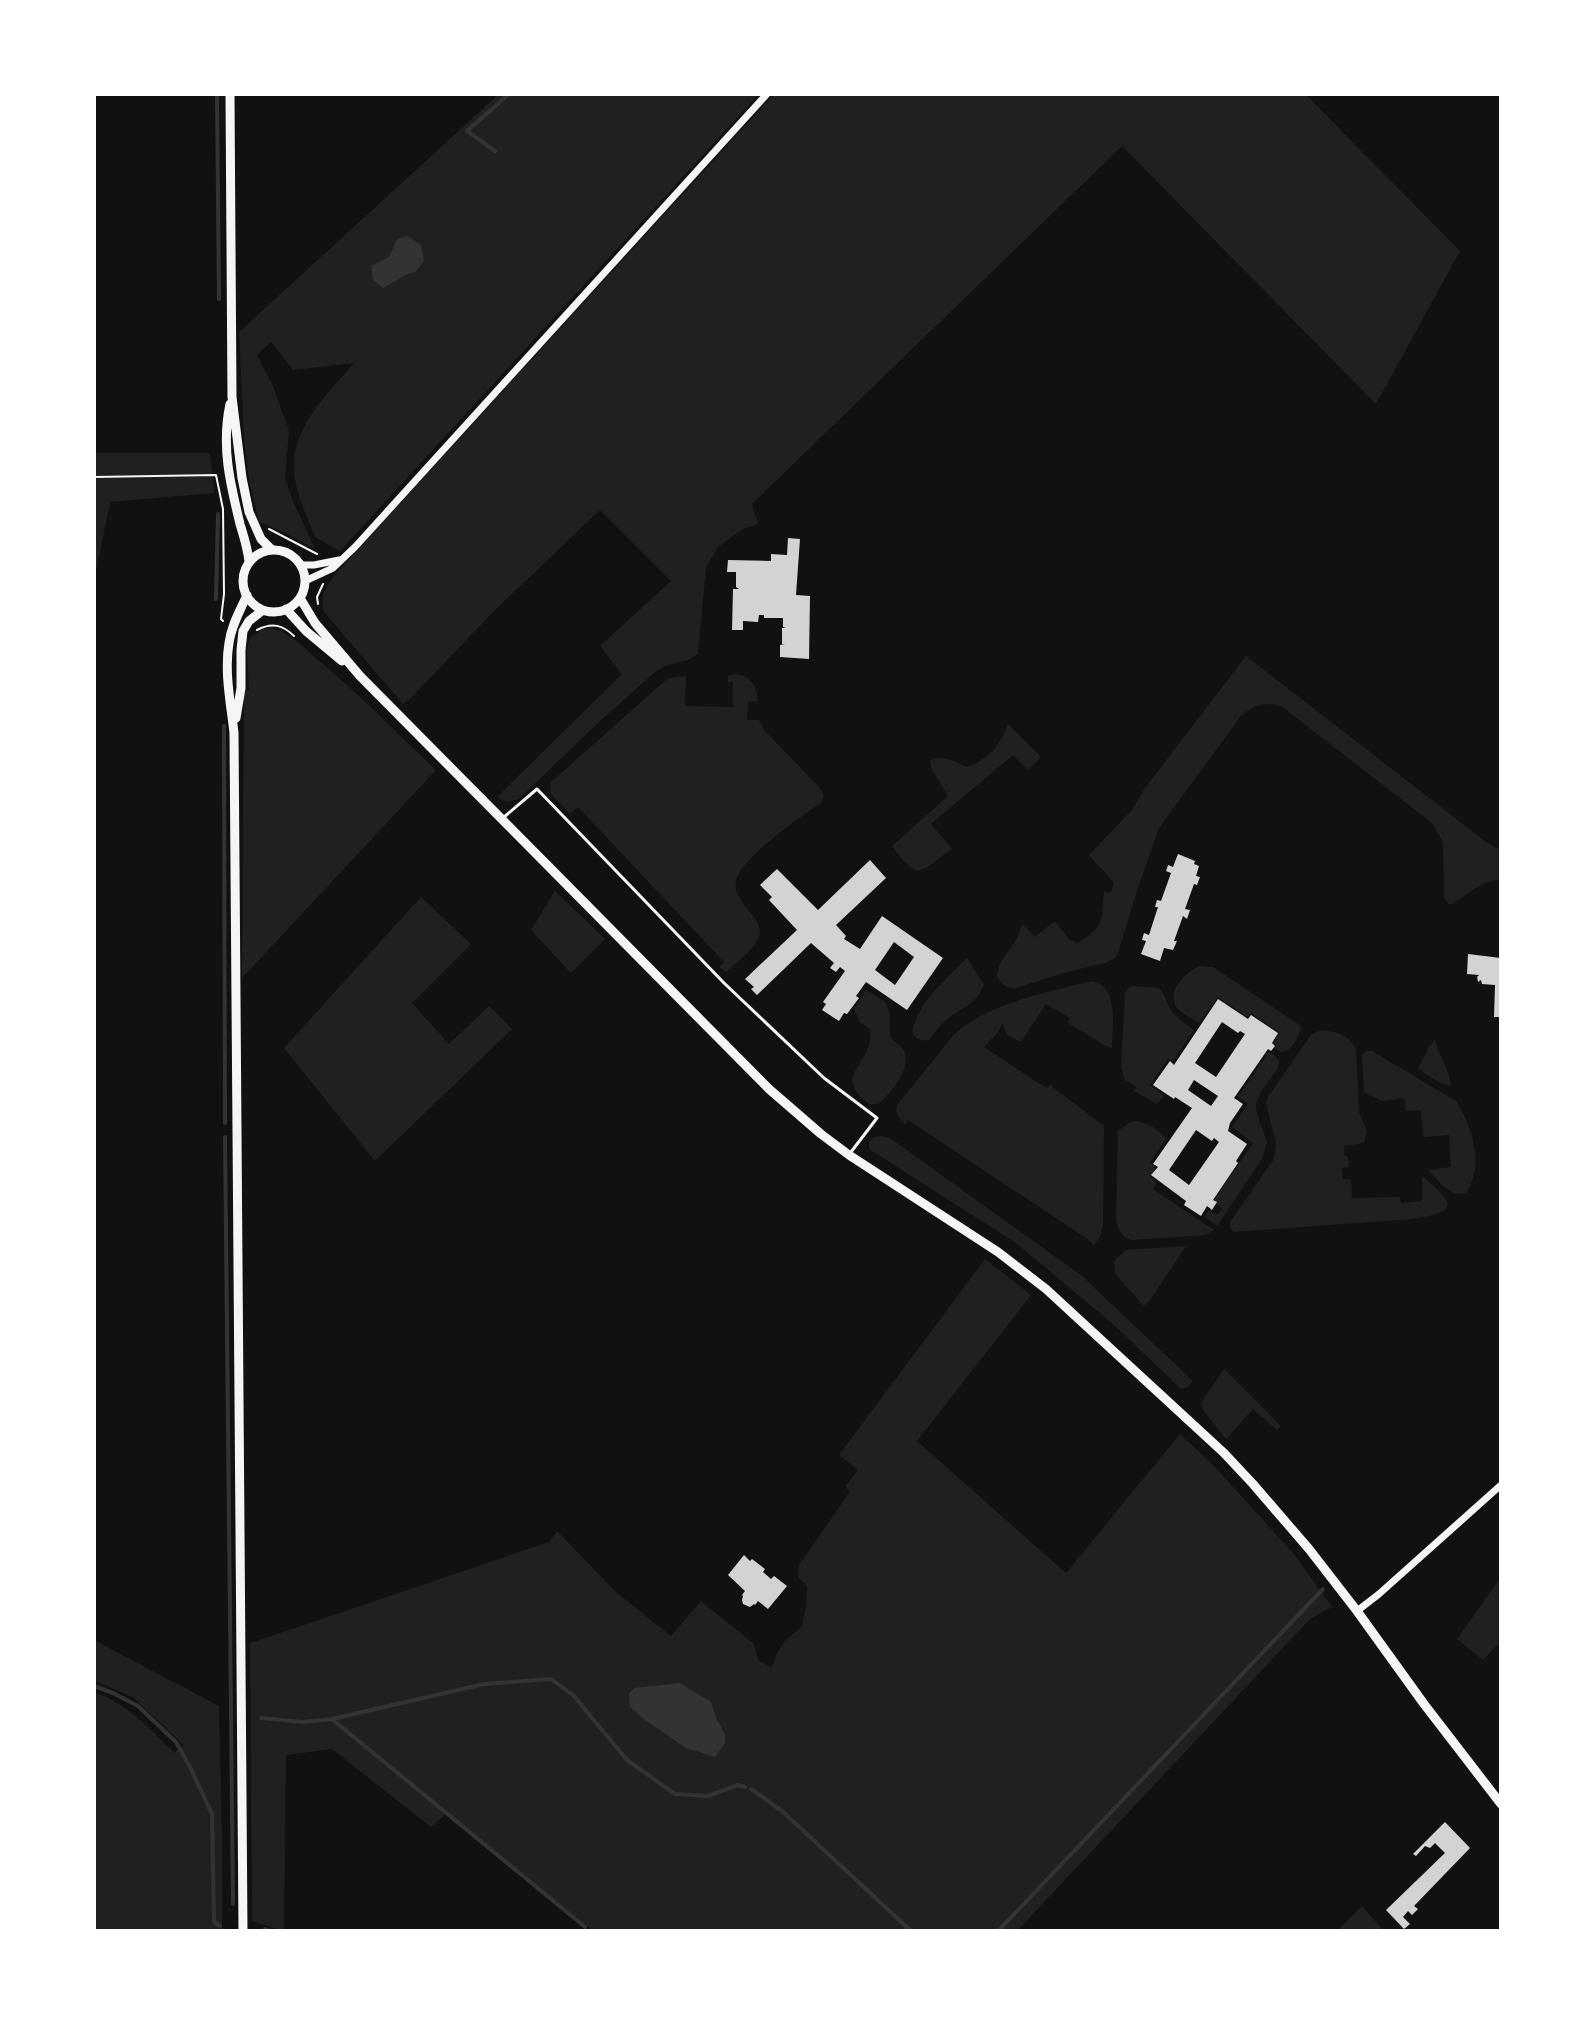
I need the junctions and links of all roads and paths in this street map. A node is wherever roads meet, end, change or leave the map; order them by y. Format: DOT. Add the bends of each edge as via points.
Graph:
graph roads {
  1 [pos="230,94"];
  2 [pos="767,94"];
  3 [pos="232,397"];
  4 [pos="94,477"];
  5 [pos="272,550"];
  6 [pos="341,560"];
  7 [pos="249,562"];
  8 [pos="301,565"];
  9 [pos="327,572"];
  10 [pos="305,581"];
  11 [pos="247,595"];
  12 [pos="300,598"];
  13 [pos="286,609"];
  14 [pos="318,609"];
  15 [pos="263,610"];
  16 [pos="221,619"];
  17 [pos="253,633"];
  18 [pos="297,638"];
  19 [pos="360,676"];
  20 [pos="234,733"];
  21 [pos="501,820"];
  22 [pos="849,1155"];
  23 [pos="1501,1485"];
  24 [pos="1357,1611"];
  25 [pos="1501,1804"];
  26 [pos="243,1931"];
  1 -- 3 [label="main road"];
  2 -- 6 [label="street"];
  3 -- 5 [label="main road" via="249,512"];
  3 -- 7 [label="main road" via="225,451"];
  4 -- 16 [label="path" via="216,475 223,509"];
  5 -- 7 [label="main road"];
  5 -- 8 [label="main road" via="286,552"];
  6 -- 8 [label="street"];
  6 -- 9 [label="street"];
  7 -- 11 [label="main road" via="243,581"];
  8 -- 10 [label="main road"];
  9 -- 10 [label="street"];
  9 -- 14 [label="path"];
  10 -- 12 [label="main road"];
  11 -- 15 [label="main road"];
  11 -- 20 [label="main road" via="229,644"];
  12 -- 13 [label="main road"];
  12 -- 19 [label="main road"];
  13 -- 15 [label="main road"];
  13 -- 19 [label="main road"];
  15 -- 20 [label="main road" via="243,631"];
  17 -- 18 [label="path" via="278,625"];
  19 -- 21 [label="main road"];
  20 -- 26 [label="main road"];
  21 -- 22 [label="main road" via="769,1089"];
  21 -- 22 [label="lane" via="537,789 724,983 824,1078 877,1118"];
  22 -- 24 [label="main road" via="998,1252 1058,1299 1234,1463"];
  23 -- 24 [label="street"];
  24 -- 25 [label="main road"];
}
